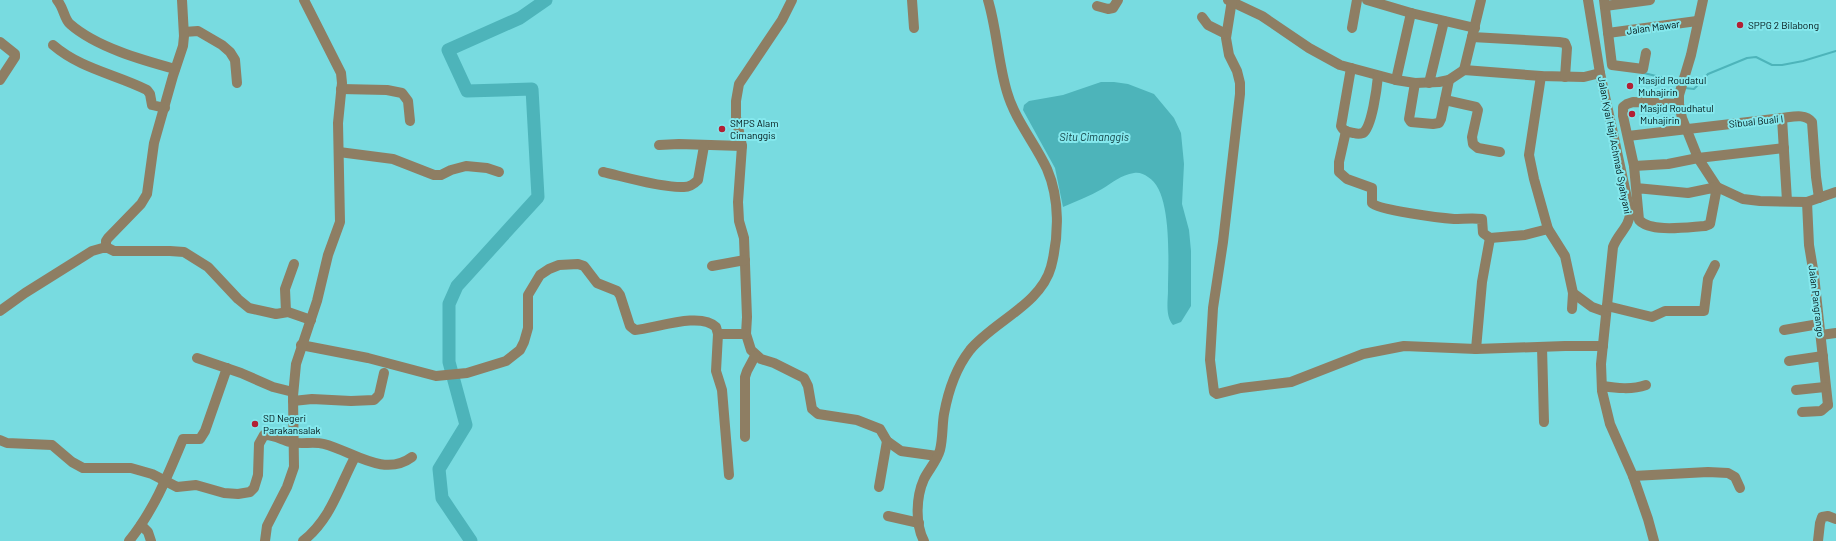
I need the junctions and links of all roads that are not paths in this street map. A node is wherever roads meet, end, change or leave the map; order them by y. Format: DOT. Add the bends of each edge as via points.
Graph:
graph roads {
  1 [pos="57,0"];
  2 [pos="182,0"];
  3 [pos="304,0"];
  4 [pos="792,0"];
  5 [pos="912,0"];
  6 [pos="988,0"];
  7 [pos="1118,0"];
  8 [pos="1357,0"];
  9 [pos="1367,0"];
  10 [pos="1481,0"];
  11 [pos="1588,0"];
  12 [pos="1650,0"];
  13 [pos="1703,0"];
  14 [pos="1231,1"];
  15 [pos="1605,3"];
  16 [pos="1097,6"];
  17 [pos="1411,13"];
  18 [pos="1202,17"];
  19 [pos="1444,21"];
  20 [pos="1697,21"];
  21 [pos="914,28"];
  22 [pos="1352,28"];
  23 [pos="184,32"];
  24 [pos="1474,33"];
  25 [pos="1608,33"];
  26 [pos="1226,34"];
  27 [pos="0,42"];
  28 [pos="53,45"];
  29 [pos="1646,52"];
  30 [pos="1351,68"];
  31 [pos="176,69"];
  32 [pos="1464,70"];
  33 [pos="1600,73"];
  34 [pos="1378,76"];
  35 [pos="1541,76"];
  36 [pos="1565,76"];
  37 [pos="0,80"];
  38 [pos="1396,80"];
  39 [pos="1449,80"];
  40 [pos="237,83"];
  41 [pos="1415,83"];
  42 [pos="1429,83"];
  43 [pos="341,89"];
  44 [pos="1445,100"];
  45 [pos="1679,104"];
  46 [pos="165,108"];
  47 [pos="1782,118"];
  48 [pos="410,121"];
  49 [pos="1344,130"];
  50 [pos="1687,130"];
  51 [pos="1628,136"];
  52 [pos="659,145"];
  53 [pos="704,146"];
  54 [pos="742,146"];
  55 [pos="1784,148"];
  56 [pos="338,152"];
  57 [pos="1500,152"];
  58 [pos="1698,158"];
  59 [pos="1634,166"];
  60 [pos="499,172"];
  61 [pos="603,172"];
  62 [pos="1716,187"];
  63 [pos="1636,188"];
  64 [pos="1836,192"];
  65 [pos="1819,198"];
  66 [pos="1787,201"];
  67 [pos="1807,202"];
  68 [pos="1548,229"];
  69 [pos="1490,238"];
  70 [pos="106,247"];
  71 [pos="745,260"];
  72 [pos="294,264"];
  73 [pos="1715,265"];
  74 [pos="712,266"];
  75 [pos="1573,293"];
  76 [pos="1572,308"];
  77 [pos="1607,309"];
  78 [pos="0,311"];
  79 [pos="286,312"];
  80 [pos="311,320"];
  81 [pos="1820,324"];
  82 [pos="1784,330"];
  83 [pos="1836,333"];
  84 [pos="718,334"];
  85 [pos="746,334"];
  86 [pos="1821,335"];
  87 [pos="301,345"];
  88 [pos="1603,346"];
  89 [pos="1542,347"];
  90 [pos="1476,350"];
  91 [pos="755,356"];
  92 [pos="1823,356"];
  93 [pos="198,358"];
  94 [pos="1789,361"];
  95 [pos="227,368"];
  96 [pos="384,373"];
  97 [pos="1646,385"];
  98 [pos="1602,386"];
  99 [pos="1826,387"];
  100 [pos="1796,390"];
  101 [pos="293,397"];
  102 [pos="1831,404"];
  103 [pos="1802,412"];
  104 [pos="1544,422"];
  105 [pos="745,437"];
  106 [pos="0,440"];
  107 [pos="887,441"];
  108 [pos="293,443"];
  109 [pos="938,456"];
  110 [pos="355,457"];
  111 [pos="412,457"];
  112 [pos="729,475"];
  113 [pos="1632,476"];
  114 [pos="166,481"];
  115 [pos="878,487"];
  116 [pos="1740,488"];
  117 [pos="888,516"];
  118 [pos="1836,519"];
  119 [pos="919,523"];
  120 [pos="141,525"];
  121 [pos="129,541"];
  122 [pos="150,541"];
  123 [pos="265,541"];
  124 [pos="303,541"];
  125 [pos="924,541"];
  126 [pos="1654,541"];
  127 [pos="1818,541"];
  1 -- 31 [label="street" via="67,21 80,31 123,53"];
  2 -- 23 [label="street"];
  3 -- 43 [label="street" via="339,69"];
  4 -- 54 [label="street" via="737,92 736,117"];
  5 -- 21 [label="street"];
  6 -- 109 [label="street" via="1010,100 1048,170 1057,216 1056,236 1050,269 1044,283 1020,309 982,337 963,360 949,395"];
  7 -- 16 [label="street" via="1113,8"];
  8 -- 22 [label="street"];
  9 -- 17 [label="street"];
  10 -- 24 [label="street"];
  11 -- 33 [label="street, Jalan Kyai Haji Achmad Syahyani"];
  12 -- 15 [label="street"];
  13 -- 20 [label="street"];
  14 -- 26 [label="street"];
  14 -- 30 [label="street" via="1262,16 1323,57"];
  15 -- 25 [label="street"];
  17 -- 19 [label="street"];
  17 -- 38 [label="street"];
  18 -- 26 [label="street" via="1208,26"];
  19 -- 24 [label="street"];
  19 -- 42 [label="street"];
  20 -- 25 [label="street, Jalan Mawar"];
  20 -- 45 [label="street"];
  23 -- 31 [label="street"];
  23 -- 40 [label="street" via="198,31 230,52 235,60"];
  24 -- 32 [label="street"];
  24 -- 36 [label="street" via="1565,43"];
  25 -- 29 [label="street" via="1612,65 1643,69"];
  26 -- 90 [label="street" via="1229,55 1240,83 1240,94 1213,308 1210,360 1214,392 1217,394 1291,382 1363,354 1397,347"];
  27 -- 37 [label="street" via="15,54"];
  28 -- 46 [label="street" via="80,64 147,90 152,105"];
  30 -- 34 [label="street"];
  30 -- 49 [label="street" via="1342,123"];
  31 -- 46 [label="street"];
  32 -- 35 [label="street"];
  32 -- 39 [label="street"];
  33 -- 36 [label="street" via="1584,77"];
  33 -- 77 [label="street, Jalan Kyai Haji Achmad Syahyani" via="1630,218 1613,247"];
  34 -- 38 [label="street"];
  34 -- 49 [label="street" via="1366,130 1357,134"];
  35 -- 36 [label="street"];
  35 -- 68 [label="street" via="1529,155"];
  38 -- 41 [label="street"];
  39 -- 42 [label="street"];
  39 -- 44 [label="street"];
  41 -- 42 [label="street"];
  41 -- 44 [label="street" via="1409,119 1411,122 1439,123"];
  43 -- 48 [label="street" via="402,92 408,101"];
  43 -- 56 [label="street"];
  44 -- 57 [label="street" via="1476,107 1478,113 1472,137 1473,144 1478,148"];
  45 -- 50 [label="street"];
  45 -- 51 [label="street" via="1627,104 1623,107 1623,116"];
  46 -- 70 [label="street" via="154,143 146,198 108,238"];
  47 -- 50 [label="street, Sibual Buali I"];
  47 -- 55 [label="street"];
  47 -- 65 [label="street, Sibual Buali I" via="1802,116 1812,122"];
  49 -- 69 [label="street" via="1340,172 1347,179 1372,188 1371,201 1374,206 1396,212 1482,219 1483,233"];
  50 -- 51 [label="street, Sibual Buali I"];
  50 -- 58 [label="street"];
  51 -- 59 [label="street"];
  52 -- 53 [label="street"];
  53 -- 54 [label="street"];
  53 -- 61 [label="street" via="699,176 691,186 670,186"];
  54 -- 71 [label="street" via="738,202"];
  55 -- 58 [label="street"];
  55 -- 66 [label="street"];
  56 -- 60 [label="street" via="393,159 437,176 466,166"];
  56 -- 80 [label="street" via="340,222 328,255"];
  58 -- 59 [label="street" via="1668,164"];
  58 -- 62 [label="street"];
  59 -- 63 [label="street"];
  62 -- 63 [label="street" via="1688,193"];
  62 -- 63 [label="street" via="1710,224 1675,228 1655,228 1644,225 1639,220"];
  62 -- 66 [label="street" via="1744,199"];
  64 -- 65 [label="street"];
  65 -- 67 [label="street"];
  66 -- 67 [label="street"];
  67 -- 81 [label="street, Jalan Pangrango" via="1809,246"];
  68 -- 69 [label="street" via="1525,235"];
  68 -- 75 [label="street" via="1565,256"];
  69 -- 90 [label="street" via="1482,282"];
  70 -- 78 [label="street" via="92,252"];
  70 -- 79 [label="street" via="114,251 184,252 208,267 246,306 276,314"];
  71 -- 74 [label="street"];
  71 -- 85 [label="street"];
  72 -- 79 [label="street" via="285,289"];
  73 -- 77 [label="street" via="1708,279 1704,311 1665,311 1652,316"];
  75 -- 76 [label="street"];
  75 -- 77 [label="street" via="1592,307"];
  77 -- 88 [label="street, Jalan Kyai Haji Achmad Syahyani"];
  79 -- 80 [label="street"];
  80 -- 87 [label="street"];
  81 -- 82 [label="street"];
  81 -- 86 [label="street, Jalan Pangrango"];
  83 -- 86 [label="street"];
  84 -- 85 [label="street"];
  84 -- 87 [label="street" via="716,327 710,323 681,321 635,330 630,326 623,301 617,292 597,283 584,266 578,264 559,265 540,275 528,295 528,328 520,350 506,361 467,373 436,376 368,358"];
  84 -- 112 [label="street" via="716,371 722,390"];
  85 -- 91 [label="street"];
  86 -- 92 [label="street, Jalan Pangrango"];
  87 -- 101 [label="street" via="296,364"];
  88 -- 89 [label="street"];
  88 -- 98 [label="street, Jalan Kyai Haji Achmad Syahyani"];
  89 -- 90 [label="street"];
  89 -- 104 [label="street"];
  91 -- 105 [label="street" via="746,377"];
  91 -- 107 [label="street" via="804,378 812,409 818,414 844,418 880,429"];
  92 -- 94 [label="street"];
  92 -- 99 [label="street, Jalan Pangrango"];
  93 -- 95 [label="street"];
  95 -- 101 [label="street"];
  95 -- 114 [label="street" via="205,431 200,439 183,439"];
  96 -- 101 [label="street" via="379,395 374,400"];
  97 -- 98 [label="street" via="1636,388"];
  98 -- 113 [label="street, Jalan Kyai Haji Achmad Syahyani" via="1610,424"];
  99 -- 100 [label="street"];
  99 -- 102 [label="street, Jalan Pangrango"];
  101 -- 108 [label="street"];
  102 -- 103 [label="street" via="1821,411"];
  106 -- 114 [label="street" via="6,443 52,445 83,468 132,468"];
  107 -- 109 [label="street" via="901,451"];
  107 -- 115 [label="street"];
  108 -- 110 [label="street" via="321,443"];
  108 -- 114 [label="street" via="270,435 262,436 256,482 250,492 232,494 196,485 179,487"];
  108 -- 123 [label="street" via="294,467 267,526"];
  109 -- 119 [label="street" via="924,480 920,495"];
  110 -- 111 [label="street" via="376,463 394,464"];
  110 -- 124 [label="street" via="328,511 317,528"];
  113 -- 116 [label="street" via="1728,473 1735,477"];
  113 -- 126 [label="street, Jalan Kyai Haji Achmad Syahyani"];
  114 -- 120 [label="street"];
  117 -- 119 [label="street"];
  118 -- 127 [label="street" via="1822,517"];
  119 -- 125 [label="street"];
  120 -- 121 [label="street"];
  120 -- 122 [label="street" via="148,532"];
}
